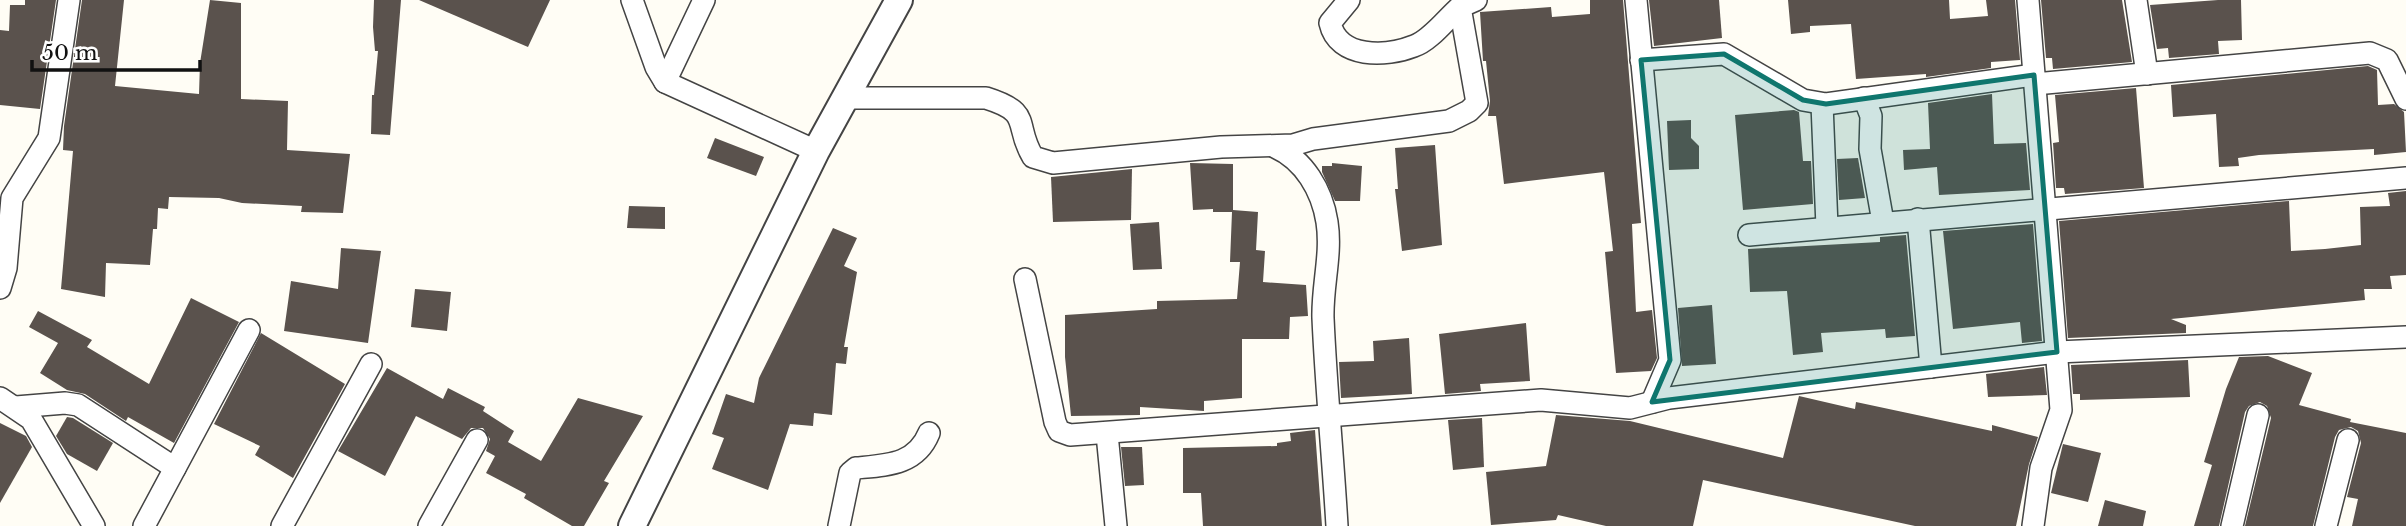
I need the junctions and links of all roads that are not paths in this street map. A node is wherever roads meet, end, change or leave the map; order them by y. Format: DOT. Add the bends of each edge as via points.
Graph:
graph roads {
  1 [pos="69,0"];
  2 [pos="632,0"];
  3 [pos="704,0"];
  4 [pos="1349,0"];
  5 [pos="1636,0"];
  6 [pos="2028,0"];
  7 [pos="2136,0"];
  8 [pos="894,2"];
  9 [pos="1468,4"];
  10 [pos="1642,60"];
  11 [pos="2147,74"];
  12 [pos="2035,80"];
  13 [pos="666,82"];
  14 [pos="847,97"];
  15 [pos="1864,98"];
  16 [pos="2406,99"];
  17 [pos="1822,104"];
  18 [pos="1275,147"];
  19 [pos="816,150"];
  20 [pos="2406,178"];
  21 [pos="2045,207"];
  22 [pos="1918,219"];
  23 [pos="1883,222"];
  24 [pos="1827,227"];
  25 [pos="1749,235"];
  26 [pos="1025,279"];
  27 [pos="0,288"];
  28 [pos="249,330"];
  29 [pos="2406,337"];
  30 [pos="2057,352"];
  31 [pos="371,364"];
  32 [pos="1931,367"];
  33 [pos="1652,402"];
  34 [pos="8,403"];
  35 [pos="2258,415"];
  36 [pos="1330,417"];
  37 [pos="929,433"];
  38 [pos="1107,434"];
  39 [pos="477,440"];
  40 [pos="2348,440"];
  41 [pos="175,468"];
  42 [pos="290,523"];
  43 [pos="94,526"];
  44 [pos="144,526"];
  45 [pos="429,526"];
  46 [pos="632,526"];
  47 [pos="839,526"];
  48 [pos="1116,526"];
  49 [pos="1337,526"];
  50 [pos="2033,526"];
  51 [pos="2232,526"];
  52 [pos="2326,526"];
  1 -- 27 [label="street" via="49,138 12,198"];
  2 -- 13 [label="street"];
  3 -- 13 [label="street"];
  4 -- 9 [label="street" via="1330,23 1332,32 1368,55 1416,46"];
  5 -- 10 [label="street"];
  6 -- 12 [label="street"];
  7 -- 11 [label="street"];
  8 -- 14 [label="street"];
  9 -- 18 [label="street" via="1477,103 1469,111 1449,121"];
  10 -- 17 [label="street" via="1724,54 1803,100"];
  10 -- 33 [label="street" via="1670,360"];
  11 -- 12 [label="street"];
  11 -- 16 [label="street" via="2370,53 2387,60"];
  12 -- 15 [label="street"];
  12 -- 21 [label="street"];
  13 -- 19 [label="street"];
  14 -- 18 [label="street" via="986,98 1007,105 1020,117 1033,157 1054,163 1221,147"];
  14 -- 19 [label="street"];
  15 -- 17 [label="street"];
  15 -- 23 [label="street" via="1871,116 1871,154"];
  17 -- 24 [label="street"];
  18 -- 36 [label="street" via="1292,154 1303,167 1327,222 1323,315"];
  19 -- 46 [label="street"];
  20 -- 21 [label="street"];
  21 -- 22 [label="street"];
  21 -- 30 [label="street"];
  22 -- 23 [label="street"];
  22 -- 32 [label="street"];
  23 -- 24 [label="street"];
  24 -- 25 [label="street"];
  26 -- 38 [label="street" via="1059,431"];
  28 -- 41 [label="street"];
  29 -- 30 [label="street"];
  30 -- 32 [label="street"];
  30 -- 50 [label="street" via="2061,410 2041,468"];
  31 -- 42 [label="street"];
  32 -- 33 [label="street"];
  33 -- 36 [label="street" via="1630,408 1541,400"];
  34 -- 41 [label="street" via="73,403"];
  34 -- 43 [label="street" via="35,425"];
  35 -- 51 [label="street"];
  36 -- 38 [label="street"];
  36 -- 49 [label="street"];
  37 -- 47 [label="street" via="918,452 905,461 850,472"];
  38 -- 48 [label="street"];
  39 -- 45 [label="street"];
  40 -- 52 [label="street"];
  41 -- 44 [label="street"];
}
